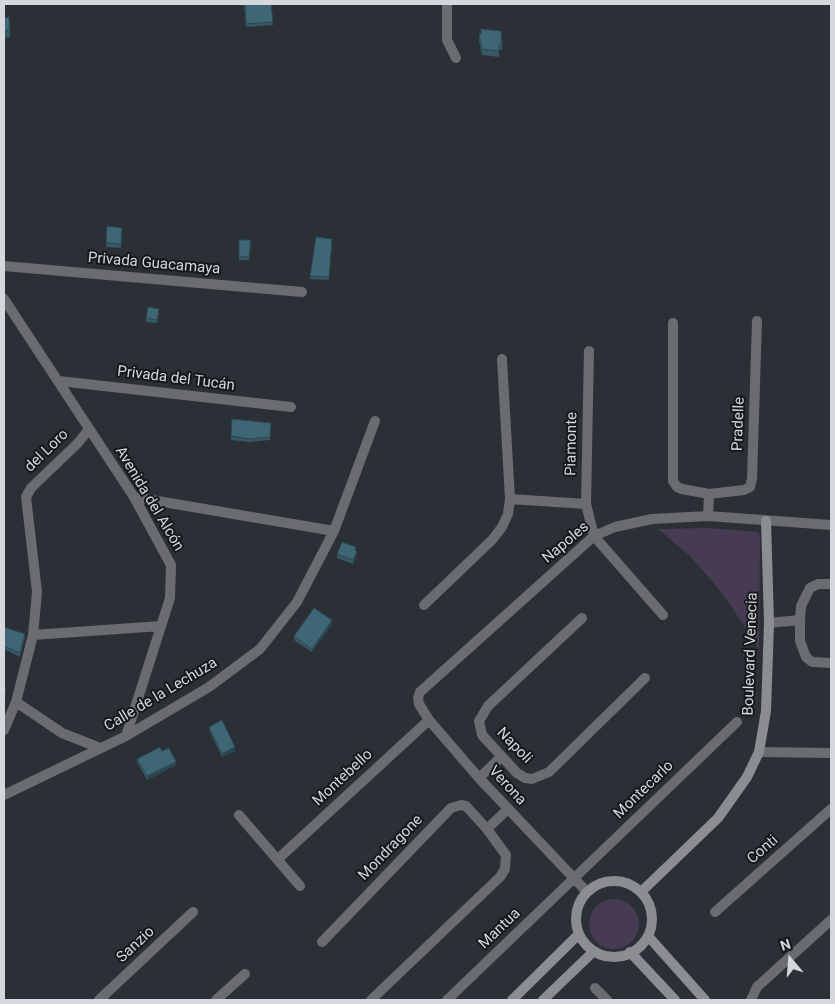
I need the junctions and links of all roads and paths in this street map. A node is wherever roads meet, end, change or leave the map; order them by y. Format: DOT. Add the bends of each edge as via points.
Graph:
graph roads {
  1 [pos="447,4"];
  2 [pos="456,58"];
  3 [pos="4,266"];
  4 [pos="302,292"];
  5 [pos="4,300"];
  6 [pos="757,321"];
  7 [pos="674,323"];
  8 [pos="589,350"];
  9 [pos="502,359"];
  10 [pos="59,381"];
  11 [pos="291,407"];
  12 [pos="375,421"];
  13 [pos="89,429"];
  14 [pos="709,494"];
  15 [pos="134,496"];
  16 [pos="510,499"];
  17 [pos="586,504"];
  18 [pos="708,516"];
  19 [pos="766,521"];
  20 [pos="831,526"];
  21 [pos="334,531"];
  22 [pos="594,536"];
  23 [pos="831,584"];
  24 [pos="424,605"];
  25 [pos="663,615"];
  26 [pos="582,618"];
  27 [pos="800,620"];
  28 [pos="769,622"];
  29 [pos="161,626"];
  30 [pos="33,635"];
  31 [pos="831,662"];
  32 [pos="645,678"];
  33 [pos="420,692"];
  34 [pos="16,702"];
  35 [pos="429,720"];
  36 [pos="737,722"];
  37 [pos="4,730"];
  38 [pos="126,736"];
  39 [pos="100,748"];
  40 [pos="759,752"];
  41 [pos="831,753"];
  42 [pos="501,757"];
  43 [pos="479,778"];
  44 [pos="4,795"];
  45 [pos="508,809"];
  46 [pos="831,810"];
  47 [pos="239,815"];
  48 [pos="487,829"];
  49 [pos="278,859"];
  50 [pos="574,880"];
  51 [pos="300,886"];
  52 [pos="587,892"];
  53 [pos="641,892"];
  54 [pos="193,912"];
  55 [pos="715,912"];
  56 [pos="831,920"];
  57 [pos="579,934"];
  58 [pos="648,936"];
  59 [pos="322,942"];
  60 [pos="594,951"];
  61 [pos="630,952"];
  62 [pos="245,974"];
  63 [pos="595,988"];
  64 [pos="99,1000"];
  65 [pos="216,1000"];
  66 [pos="372,1000"];
  67 [pos="447,1000"];
  68 [pos="512,1000"];
  69 [pos="543,1000"];
  70 [pos="607,1000"];
  71 [pos="675,1000"];
  72 [pos="705,1000"];
  73 [pos="751,1000"];
  1 -- 2 [label="street" via="448,40"];
  3 -- 4 [label="street, Privada Guacamaya"];
  5 -- 10 [label="street, Avenida del Alcón"];
  6 -- 14 [label="street, Pradelle" via="750,487"];
  7 -- 14 [label="street" via="673,481 682,489"];
  8 -- 17 [label="street, Piamonte"];
  9 -- 16 [label="street"];
  10 -- 11 [label="street, Privada del Tucán"];
  10 -- 13 [label="street, Avenida del Alcón"];
  12 -- 21 [label="street, Calle de la Lechuza"];
  13 -- 15 [label="street, Avenida del Alcón"];
  13 -- 30 [label="street, del Loro" via="26,497 37,592"];
  14 -- 18 [label="street"];
  15 -- 21 [label="street"];
  15 -- 29 [label="street, Avenida del Alcón" via="171,566 170,598"];
  16 -- 17 [label="street"];
  16 -- 24 [label="street" via="502,527"];
  17 -- 22 [label="street, Piamonte"];
  18 -- 19 [label="street, Napoles"];
  18 -- 22 [label="street, Napoles" via="652,519 615,527"];
  19 -- 20 [label="street, Napoles"];
  19 -- 28 [label="street, Boulevard Venecia"];
  21 -- 38 [label="street, Calle de la Lechuza" via="297,602 260,649 209,688"];
  22 -- 25 [label="street"];
  22 -- 33 [label="street, Napoles"];
  23 -- 27 [label="street" via="810,588 801,606"];
  26 -- 42 [label="street, Napoli" via="482,713 479,721 482,734"];
  27 -- 28 [label="street"];
  27 -- 31 [label="street" via="800,642 806,657 812,662"];
  28 -- 40 [label="street, Boulevard Venecia" via="766,711"];
  29 -- 30 [label="street"];
  29 -- 38 [label="street, Avenida del Alcón"];
  30 -- 34 [label="street, del Loro"];
  32 -- 42 [label="street, Napoli" via="542,777 525,778"];
  33 -- 35 [label="street, Verona" via="419,704"];
  34 -- 37 [label="street, del Loro"];
  34 -- 39 [label="street" via="62,733"];
  35 -- 43 [label="street, Verona"];
  35 -- 49 [label="street, Montebello"];
  36 -- 50 [label="street, Montecarlo"];
  38 -- 39 [label="street, Calle de la Lechuza"];
  39 -- 44 [label="street, Calle de la Lechuza"];
  40 -- 41 [label="street"];
  40 -- 53 [label="street, Boulevard Venecia" via="747,777 718,818"];
  42 -- 43 [label="street"];
  43 -- 45 [label="street, Verona"];
  45 -- 48 [label="street"];
  45 -- 50 [label="street, Verona"];
  46 -- 55 [label="street, Conti"];
  47 -- 49 [label="street"];
  48 -- 59 [label="street, Mondragone" via="466,806 450,808"];
  48 -- 66 [label="street" via="506,855 506,869"];
  49 -- 51 [label="street"];
  50 -- 52 [label="street, Verona"];
  50 -- 67 [label="street, Mantua"];
  52 -- 53 [label="street" via="608,881 621,882"];
  52 -- 57 [label="street" via="579,905 576,920"];
  53 -- 58 [label="street" via="650,906 652,920"];
  54 -- 64 [label="street, Sanzio"];
  56 -- 73 [label="street" via="757,987"];
  57 -- 60 [label="street"];
  57 -- 68 [label="street"];
  58 -- 61 [label="street"];
  58 -- 72 [label="street"];
  60 -- 61 [label="street" via="614,957"];
  60 -- 69 [label="street"];
  61 -- 71 [label="street"];
  62 -- 65 [label="street"];
  63 -- 70 [label="street"];
}
